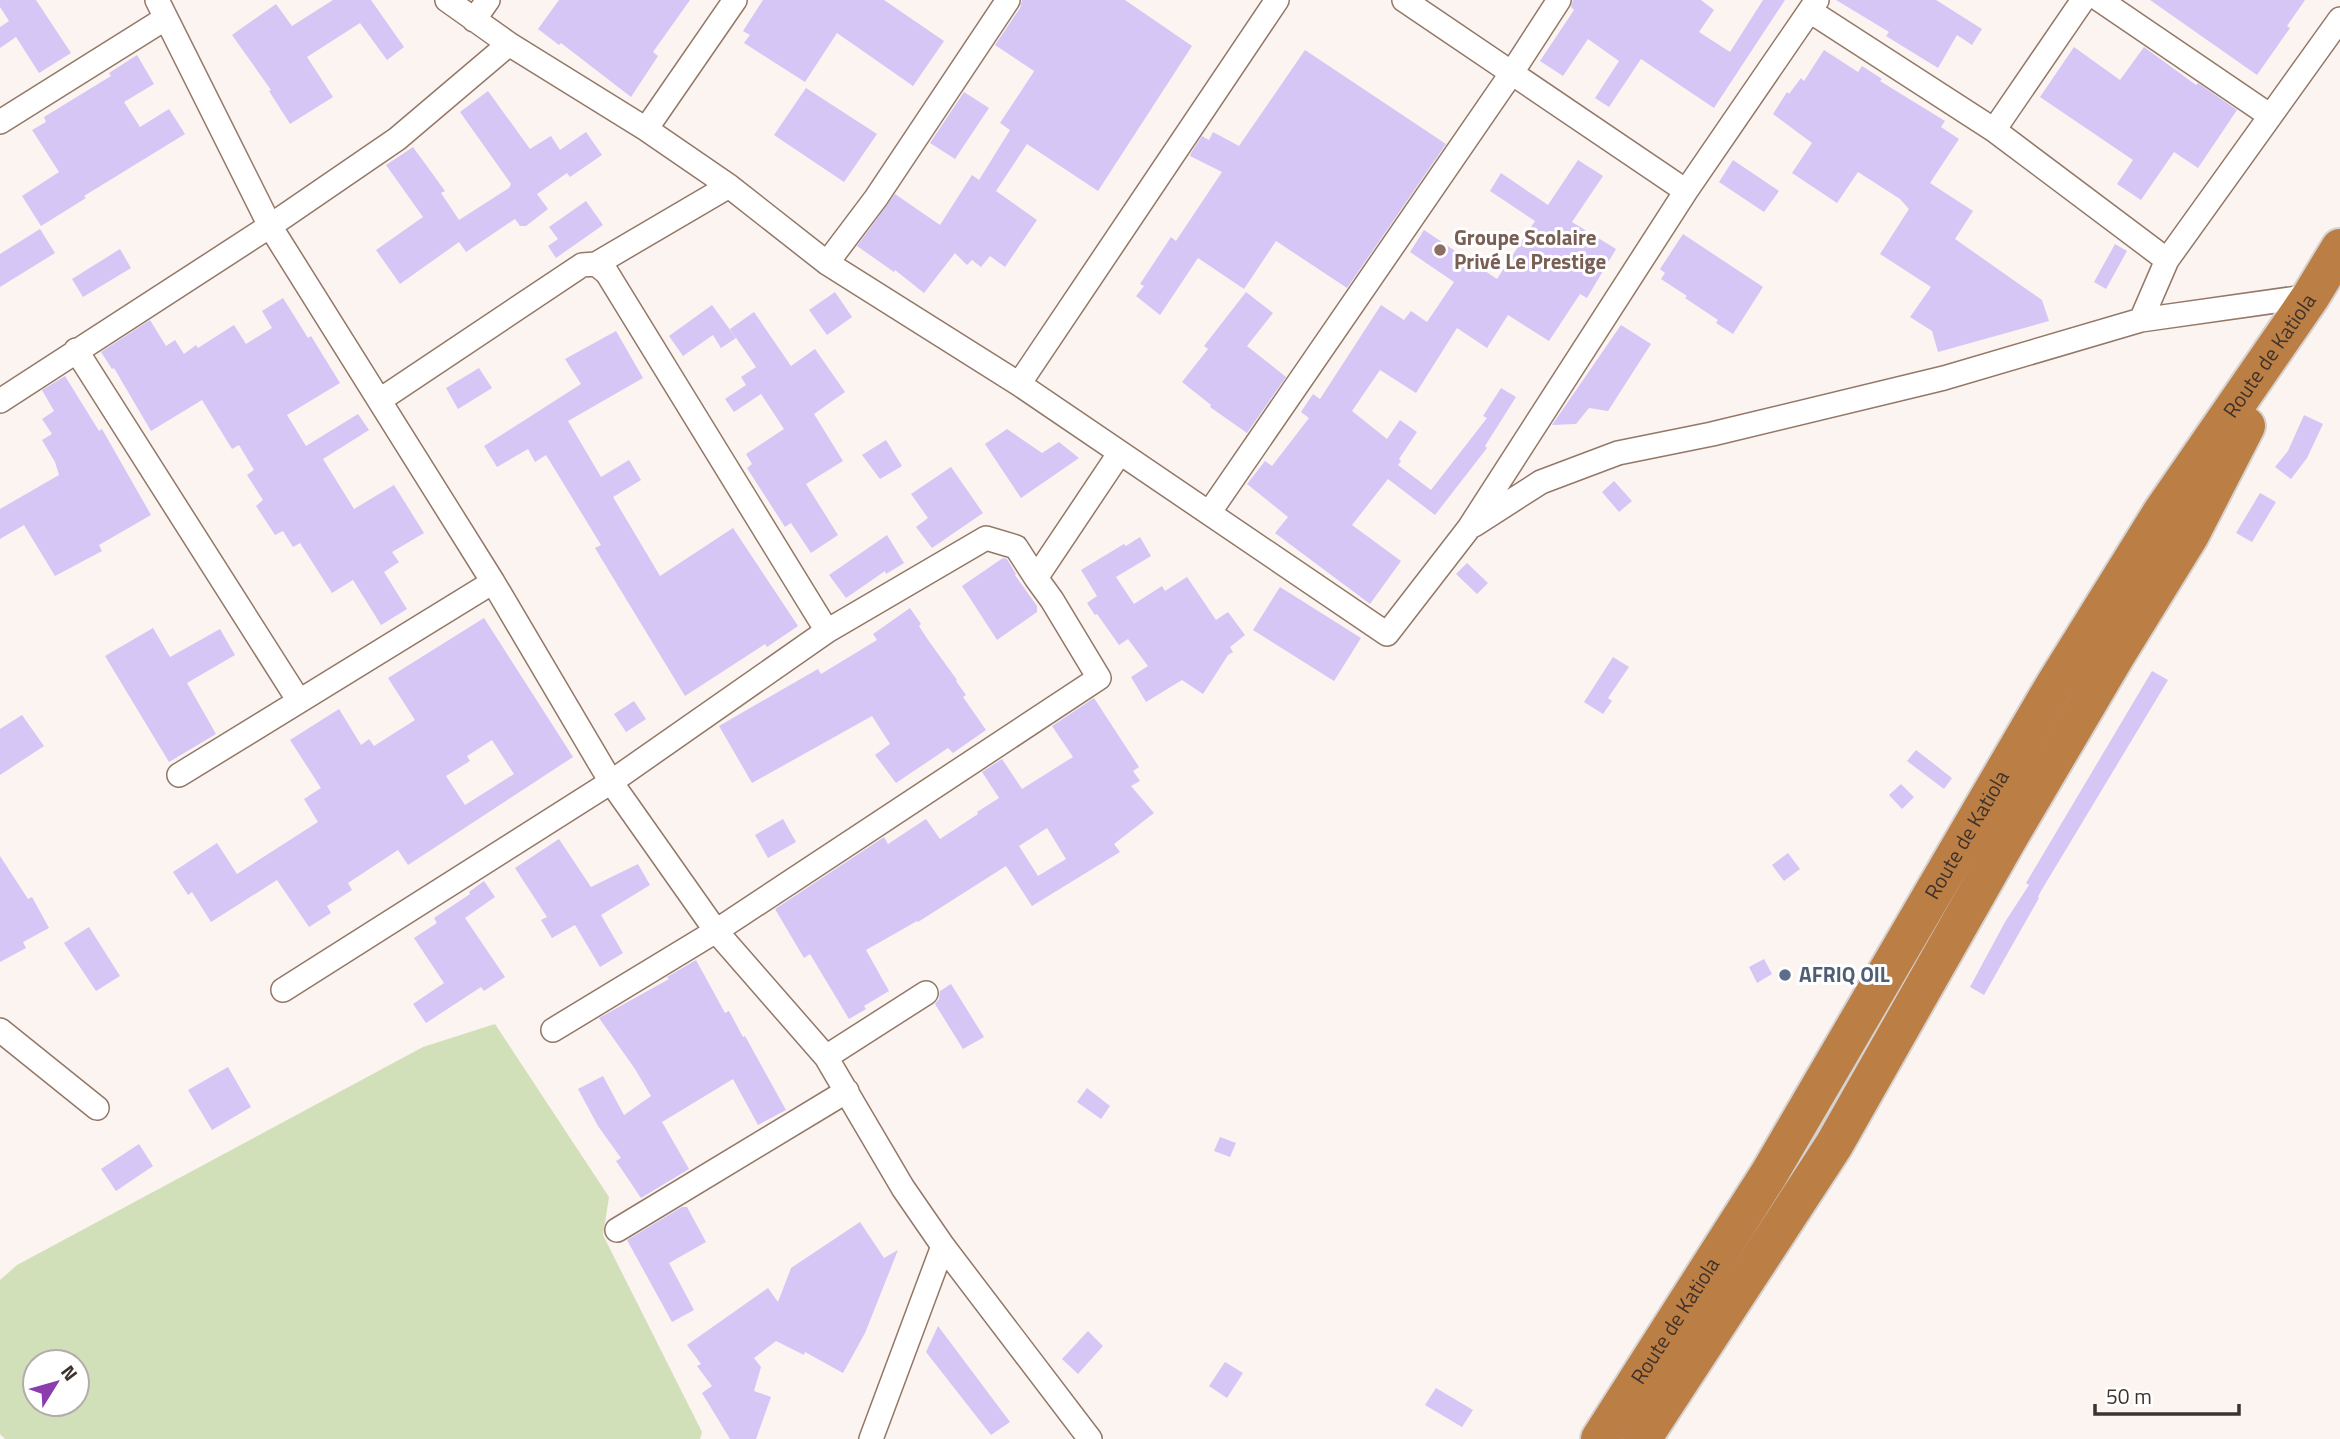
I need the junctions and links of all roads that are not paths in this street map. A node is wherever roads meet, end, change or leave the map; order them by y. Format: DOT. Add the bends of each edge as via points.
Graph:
graph roads {
  1 [pos="447,0"];
  2 [pos="488,0"];
  3 [pos="735,0"];
  4 [pos="1008,0"];
  5 [pos="1277,0"];
  6 [pos="1404,0"];
  7 [pos="1559,0"];
  8 [pos="2082,0"];
  9 [pos="2100,0"];
  10 [pos="1814,5"];
  11 [pos="161,9"];
  12 [pos="2340,19"];
  13 [pos="474,20"];
  14 [pos="509,44"];
  15 [pos="1511,74"];
  16 [pos="2269,114"];
  17 [pos="0,122"];
  18 [pos="646,129"];
  19 [pos="1994,130"];
  20 [pos="729,186"];
  21 [pos="1686,191"];
  22 [pos="270,226"];
  23 [pos="2340,248"];
  24 [pos="2167,260"];
  25 [pos="827,263"];
  26 [pos="596,264"];
  27 [pos="2311,296"];
  28 [pos="2141,320"];
  29 [pos="76,350"];
  30 [pos="1019,384"];
  31 [pos="380,400"];
  32 [pos="0,401"];
  33 [pos="1119,454"];
  34 [pos="1209,513"];
  35 [pos="1469,528"];
  36 [pos="1036,578"];
  37 [pos="493,582"];
  38 [pos="827,631"];
  39 [pos="299,701"];
  40 [pos="179,775"];
  41 [pos="611,782"];
  42 [pos="716,931"];
  43 [pos="284,990"];
  44 [pos="926,993"];
  45 [pos="0,1030"];
  46 [pos="553,1030"];
  47 [pos="826,1057"];
  48 [pos="847,1091"];
  49 [pos="97,1108"];
  50 [pos="617,1230"];
  51 [pos="943,1246"];
  52 [pos="872,1439"];
  53 [pos="1090,1439"];
  54 [pos="1600,1439"];
  55 [pos="1642,1439"];
  1 -- 13 [label="street"];
  2 -- 13 [label="street"];
  3 -- 18 [label="street"];
  4 -- 25 [label="street" via="876,198"];
  5 -- 30 [label="street"];
  6 -- 15 [label="street"];
  7 -- 15 [label="street"];
  8 -- 19 [label="street"];
  9 -- 16 [label="street"];
  10 -- 19 [label="street"];
  10 -- 21 [label="street"];
  11 -- 17 [label="street"];
  11 -- 22 [label="street"];
  12 -- 16 [label="street"];
  13 -- 14 [label="street"];
  14 -- 18 [label="street"];
  14 -- 22 [label="street" via="397,139"];
  15 -- 21 [label="street"];
  15 -- 34 [label="street"];
  16 -- 24 [label="street"];
  18 -- 20 [label="street"];
  19 -- 24 [label="street"];
  20 -- 25 [label="street"];
  20 -- 26 [label="street"];
  21 -- 35 [label="street"];
  22 -- 29 [label="street"];
  22 -- 31 [label="street"];
  23 -- 27 [label="highway"];
  24 -- 28 [label="street"];
  25 -- 30 [label="street"];
  26 -- 31 [label="street" via="582,265"];
  26 -- 38 [label="street" via="607,273"];
  27 -- 28 [label="street"];
  27 -- 54 [label="highway, Route de Katiola" via="2162,512 2054,687 1769,1174"];
  27 -- 55 [label="highway, Route de Katiola" via="2190,535 2006,842 1834,1145"];
  28 -- 35 [label="street" via="1944,378 1618,453 1541,482"];
  29 -- 32 [label="street"];
  29 -- 39 [label="street"];
  30 -- 33 [label="street"];
  31 -- 37 [label="street"];
  33 -- 34 [label="street"];
  33 -- 36 [label="street"];
  34 -- 35 [label="street" via="1387,634"];
  36 -- 38 [label="street" via="1016,547 986,538"];
  36 -- 42 [label="street" via="1099,678"];
  37 -- 39 [label="street"];
  37 -- 41 [label="street"];
  38 -- 41 [label="street"];
  39 -- 40 [label="street"];
  41 -- 42 [label="street"];
  41 -- 43 [label="street"];
  42 -- 46 [label="street"];
  42 -- 47 [label="street"];
  44 -- 47 [label="street"];
  45 -- 49 [label="street"];
  47 -- 48 [label="street"];
  48 -- 50 [label="street"];
  48 -- 51 [label="street"];
  51 -- 52 [label="street"];
  51 -- 53 [label="street"];
}
